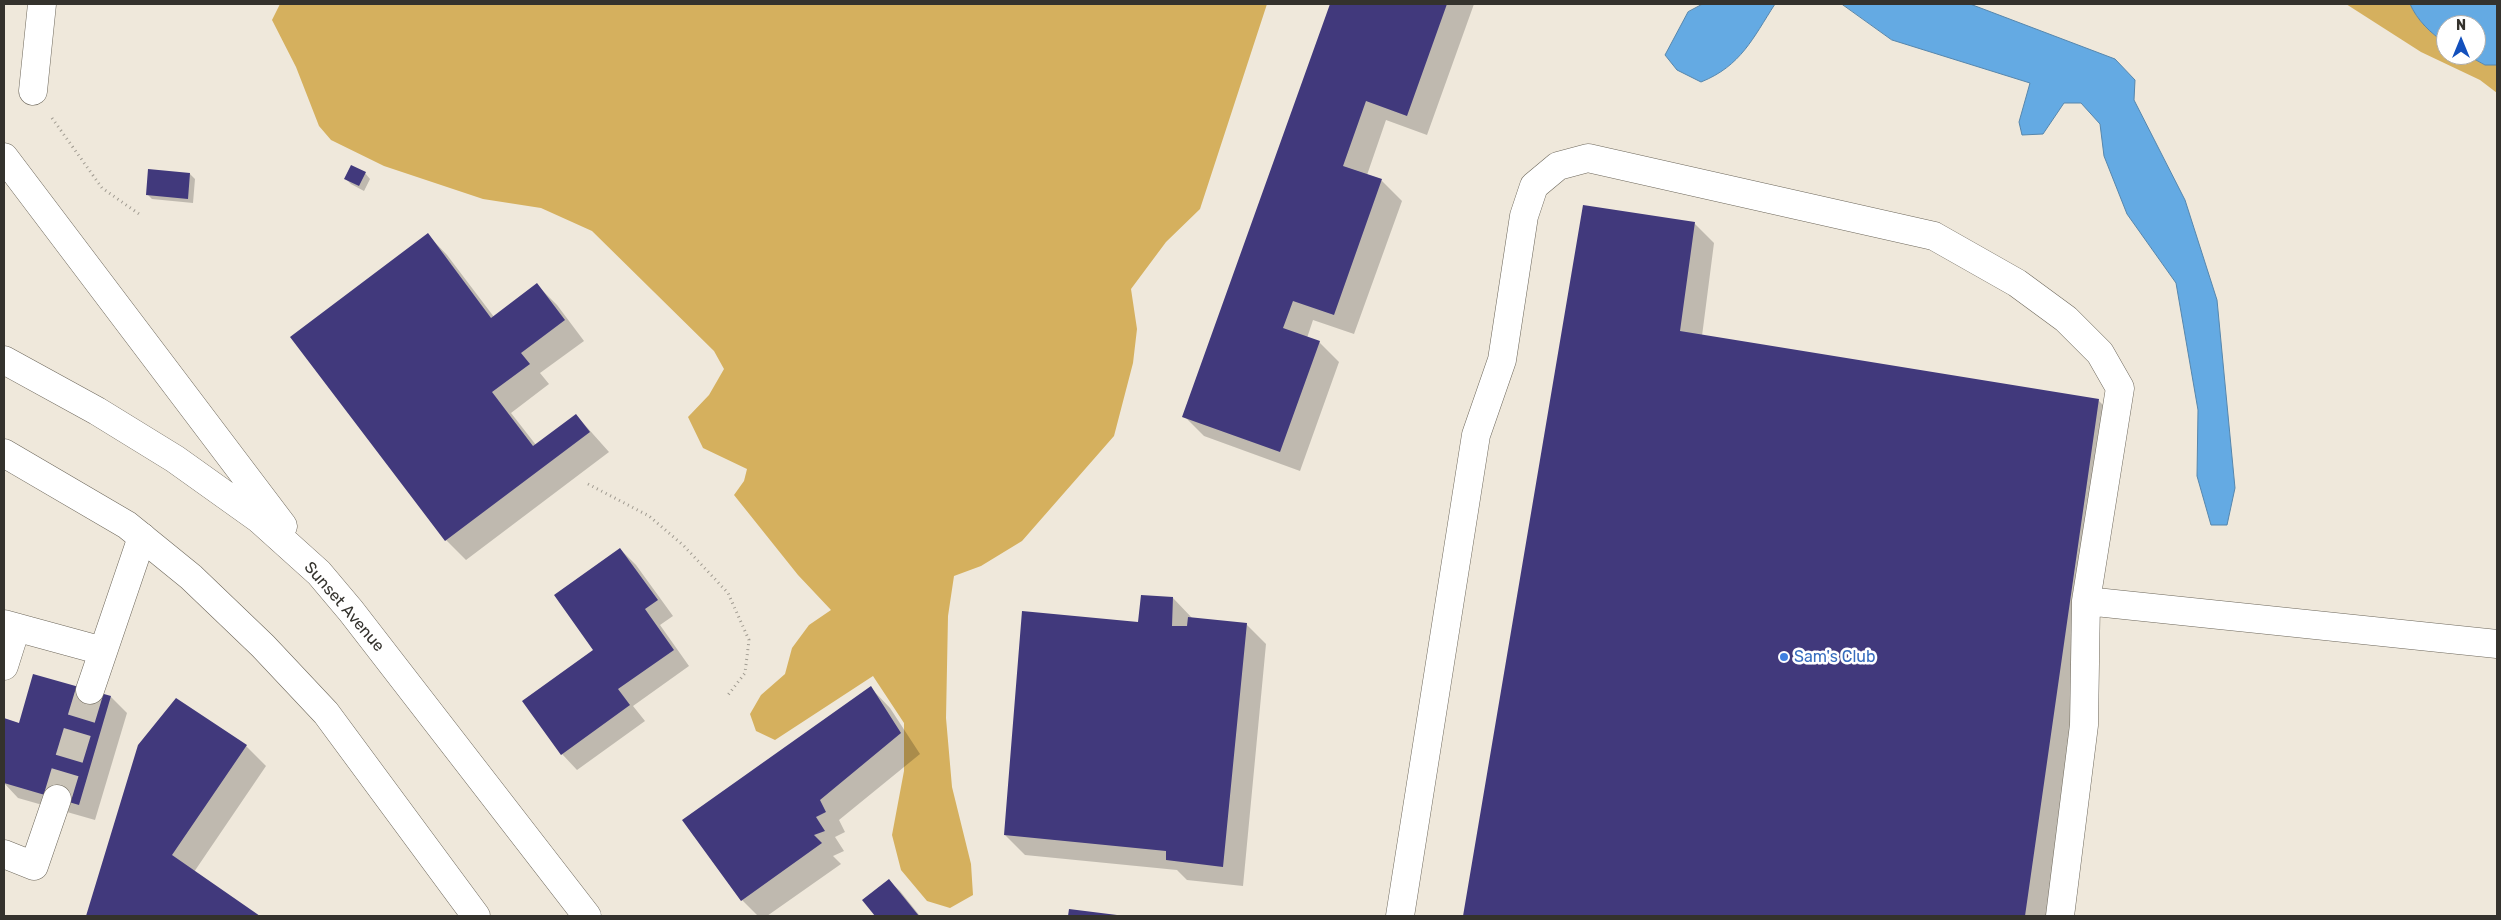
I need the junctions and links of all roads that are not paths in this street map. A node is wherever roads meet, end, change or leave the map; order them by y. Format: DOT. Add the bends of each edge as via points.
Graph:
graph roads {
  1 [pos="42,4"];
  2 [pos="33,91"];
  3 [pos="4,157"];
  4 [pos="4,360"];
  5 [pos="4,453"];
  6 [pos="142,537"];
  7 [pos="319,573"];
  8 [pos="2086,601"];
  9 [pos="10,626"];
  10 [pos="2497,644"];
  11 [pos="103,651"];
  12 [pos="4,666"];
  13 [pos="90,690"];
  14 [pos="57,799"];
  15 [pos="4,854"];
  16 [pos="476,916"];
  17 [pos="588,916"];
  18 [pos="1400,916"];
  19 [pos="2060,916"];
  1 -- 2 [label="main road"];
  3 -- 7 [label="main road"];
  4 -- 7 [label="main road, Sunset Avenue" via="97,411 175,460 259,519"];
  5 -- 6 [label="main road"];
  6 -- 11 [label="main road"];
  6 -- 16 [label="main road" via="191,577 326,713"];
  7 -- 17 [label="main road, Sunset Avenue"];
  8 -- 10 [label="main road"];
  8 -- 18 [label="main road" via="2120,388 2100,353 2066,319 2017,283 1934,236 1588,158 1558,166 1534,186 1524,216 1502,360 1476,435"];
  8 -- 19 [label="main road" via="2084,725"];
  9 -- 11 [label="main road"];
  9 -- 12 [label="main road"];
  11 -- 13 [label="main road"];
  14 -- 15 [label="main road" via="34,866"];
}
